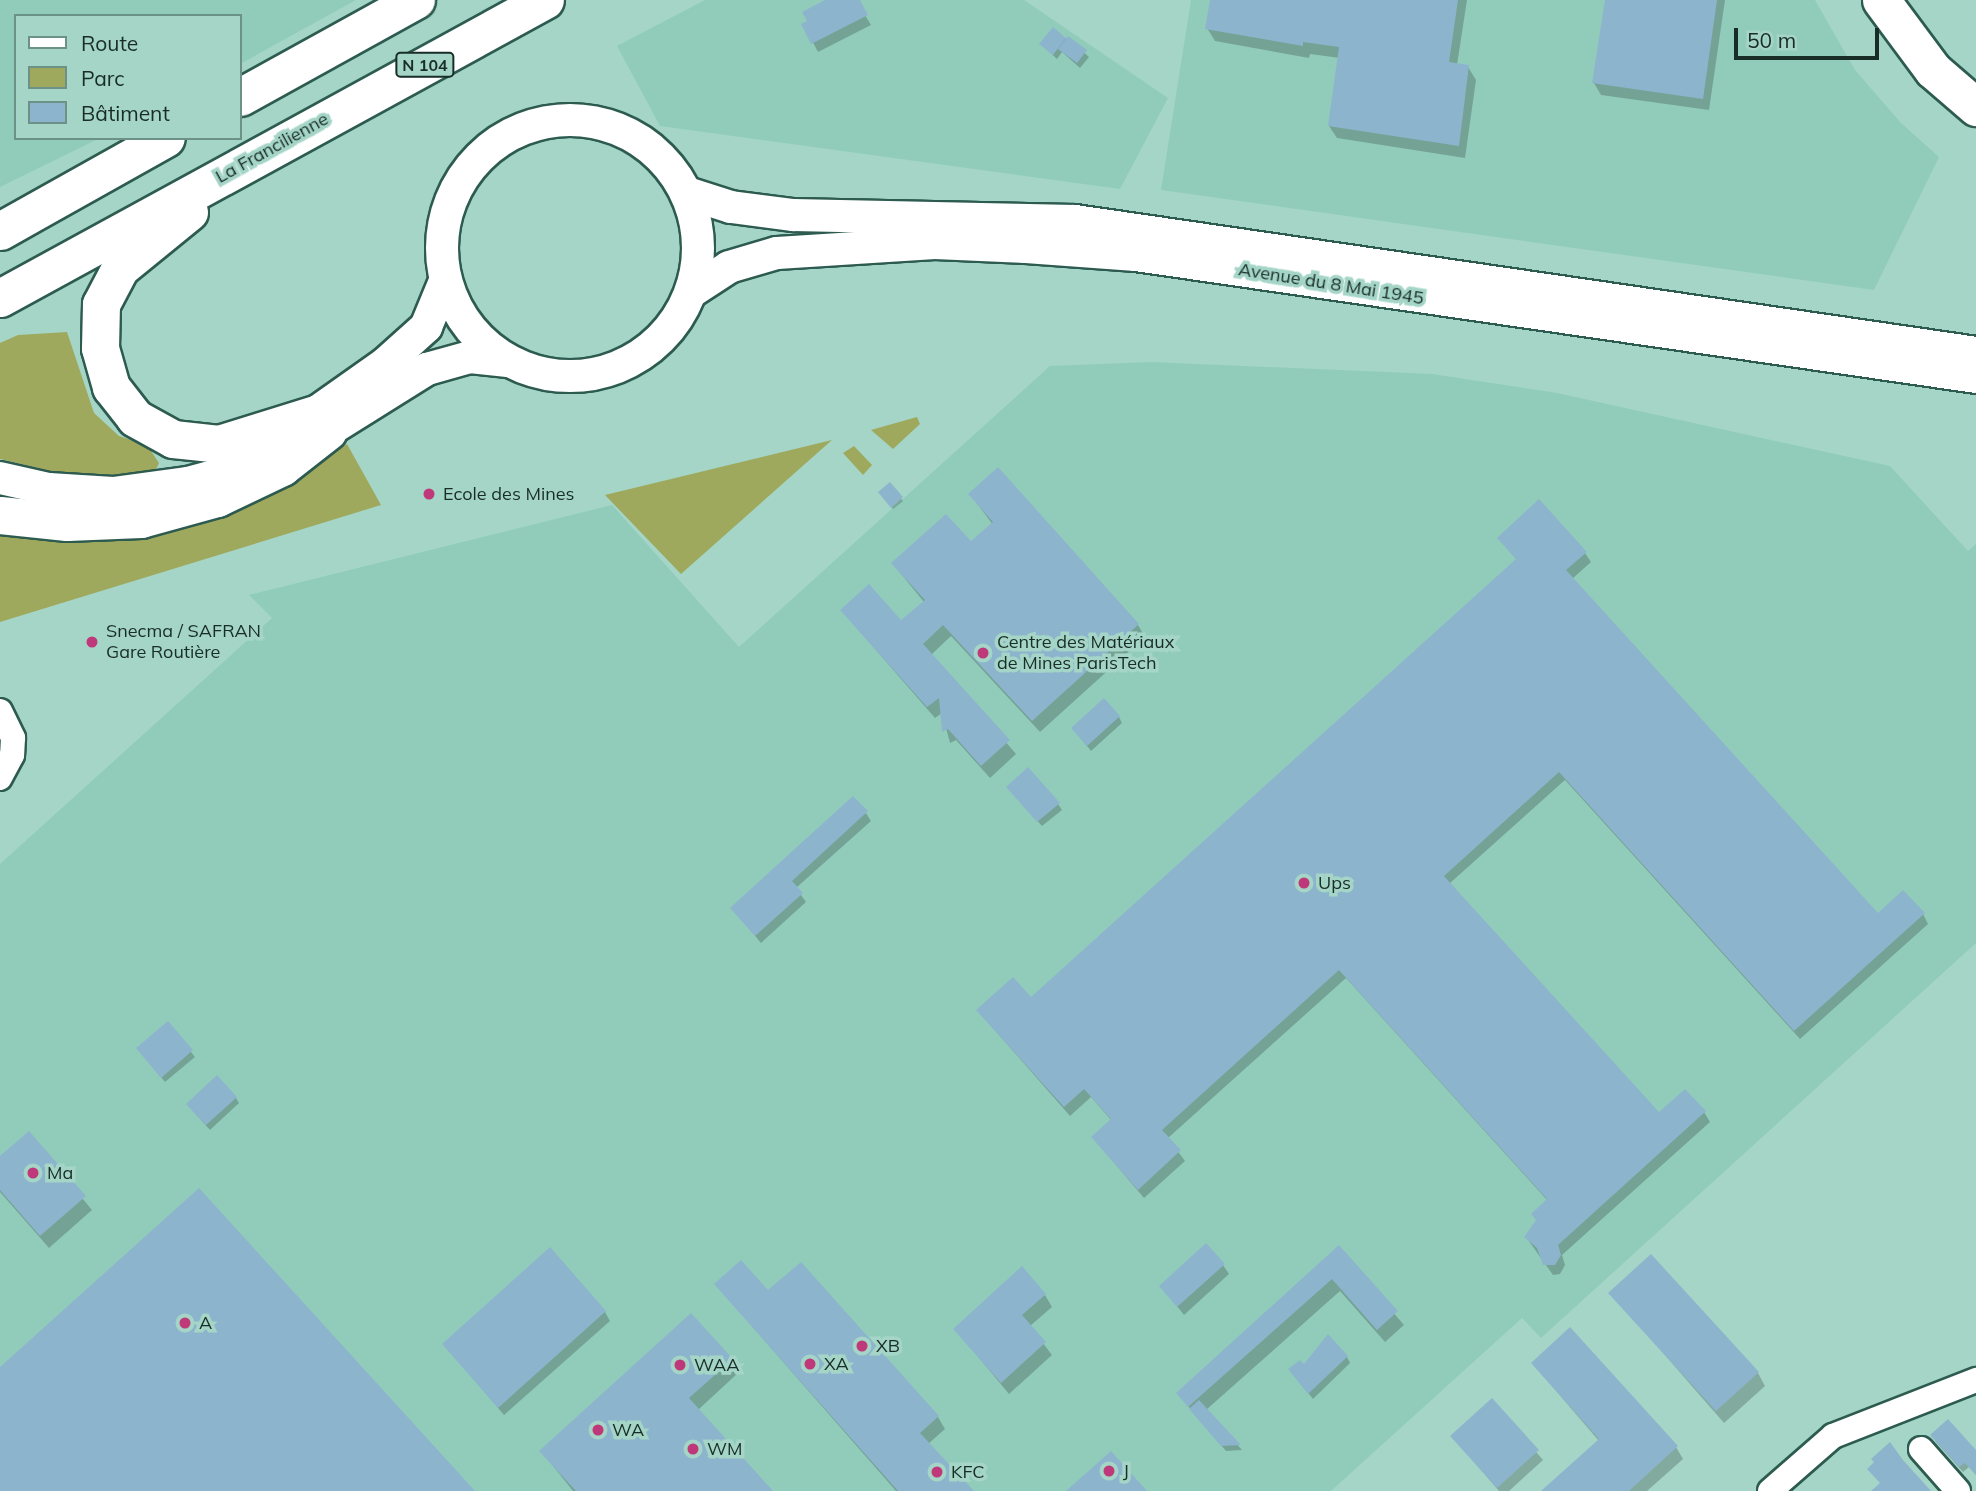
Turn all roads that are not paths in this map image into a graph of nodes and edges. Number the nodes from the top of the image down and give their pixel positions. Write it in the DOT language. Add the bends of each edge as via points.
graph roads {
  1 [pos="416,0"];
  2 [pos="545,0"];
  3 [pos="1881,0"];
  4 [pos="242,96"];
  5 [pos="1976,107"];
  6 [pos="162,140"];
  7 [pos="216,178"];
  8 [pos="687,193"];
  9 [pos="0,231"];
  10 [pos="445,281"];
  11 [pos="691,292"];
  12 [pos="0,298"];
  13 [pos="1976,353"];
  14 [pos="508,361"];
  15 [pos="1976,377"];
  16 [pos="322,422"];
  17 [pos="0,464"];
  18 [pos="0,478"];
  19 [pos="0,515"];
  20 [pos="0,711"];
  21 [pos="0,778"];
  22 [pos="1976,1380"];
  23 [pos="1921,1449"];
  24 [pos="1770,1491"];
  25 [pos="1958,1491"];
  1 -- 4 [label="highway"];
  2 -- 7 [label="highway, La Francilienne / N 104"];
  3 -- 5 [label="highway" via="1933,70"];
  6 -- 9 [label="highway"];
  7 -- 12 [label="highway, La Francilienne / N 104"];
  7 -- 16 [label="highway" via="185,217 120,268 101,304 100,348 111,387 135,418 173,439 219,444"];
  8 -- 10 [label="main road, Avenue du 8 Mai 1945" via="660,156 642,141 611,126 542,122 510,134 481,154 460,181 450,202 441,247"];
  8 -- 11 [label="main road, Avenue du 8 Mai 1945" via="698,237"];
  8 -- 13 [label="main road, Avenue du 8 Mai 1945" via="730,207 793,215 1075,221"];
  10 -- 14 [label="main road, Avenue du 8 Mai 1945" via="473,331"];
  10 -- 16 [label="main road, Avenue du 8 Mai 1945" via="425,327"];
  11 -- 14 [label="main road, Avenue du 8 Mai 1945" via="663,337 634,359 601,373 565,376"];
  11 -- 15 [label="main road, Avenue du 8 Mai 1945" via="729,267 777,253 935,243 1026,247 1136,255"];
  14 -- 16 [label="main road, Avenue du 8 Mai 1945" via="470,357 427,369"];
  16 -- 17 [label="main road, Avenue du 8 Mai 1945" via="174,475 101,480"];
  16 -- 18 [label="main road, Avenue du 8 Mai 1945" via="261,463 188,483 113,493 49,489"];
  16 -- 19 [label="highway" via="282,467 217,498 141,519 67,522"];
  20 -- 21 [label="street" via="13,738 12,755"];
  22 -- 24 [label="street" via="1833,1436"];
  23 -- 25 [label="street"];
}
